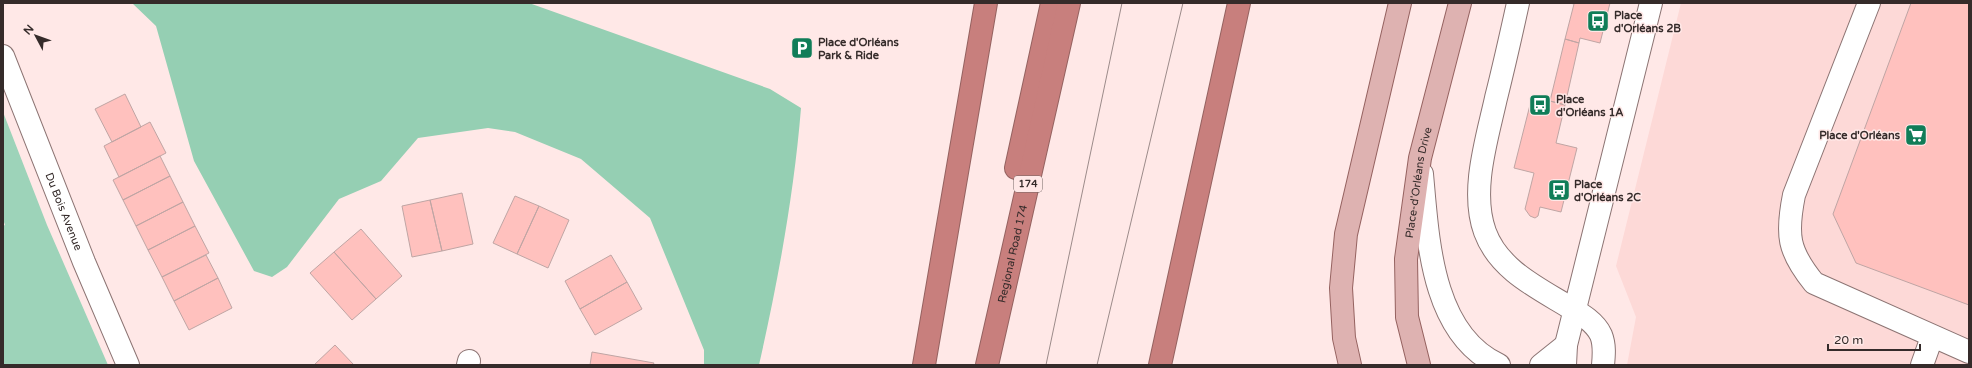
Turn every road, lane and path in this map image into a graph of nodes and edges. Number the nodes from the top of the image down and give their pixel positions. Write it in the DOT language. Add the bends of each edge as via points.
graph roads {
  1 [pos="986,3"];
  2 [pos="1052,3"];
  3 [pos="1068,3"];
  4 [pos="1239,3"];
  5 [pos="1400,3"];
  6 [pos="1460,3"];
  7 [pos="1518,3"];
  8 [pos="1651,3"];
  9 [pos="1870,3"];
  10 [pos="3,56"];
  11 [pos="1420,158"];
  12 [pos="1575,310"];
  13 [pos="1932,337"];
  14 [pos="1969,352"];
  15 [pos="1565,355"];
  16 [pos="128,365"];
  17 [pos="924,365"];
  18 [pos="973,365"];
  19 [pos="987,365"];
  20 [pos="1160,365"];
  21 [pos="1350,365"];
  22 [pos="1419,365"];
  23 [pos="1499,365"];
  24 [pos="1541,365"];
  25 [pos="1603,365"];
  26 [pos="1922,365"];
  27 [pos="1964,365"];
  1 -- 17 [label="highway"];
  2 -- 18 [label="highway"];
  3 -- 19 [label="highway, Regional Road 174 / 174"];
  4 -- 20 [label="highway"];
  5 -- 21 [label="main road" via="1346,234 1341,288 1344,338"];
  6 -- 11 [label="main road, Place-d'Orléans Drive"];
  7 -- 12 [label="street" via="1482,169 1480,214 1485,233 1505,263 1520,277"];
  8 -- 12 [label="street"];
  9 -- 13 [label="street" via="1794,195 1789,219 1791,245 1799,265 1814,283"];
  10 -- 16 [label="street, Du Bois Avenue" via="84,262"];
  11 -- 22 [label="main road, Place-d'Orléans Drive" via="1406,259 1407,318"];
  11 -- 23 [label="street" via="1428,234 1441,294 1457,327 1468,341 1479,354"];
  12 -- 15 [label="street"];
  12 -- 25 [label="street" via="1594,325 1600,334 1604,345"];
  13 -- 14 [label="street"];
  13 -- 26 [label="street"];
  14 -- 27 [label="street"];
  15 -- 24 [label="street"];
}
